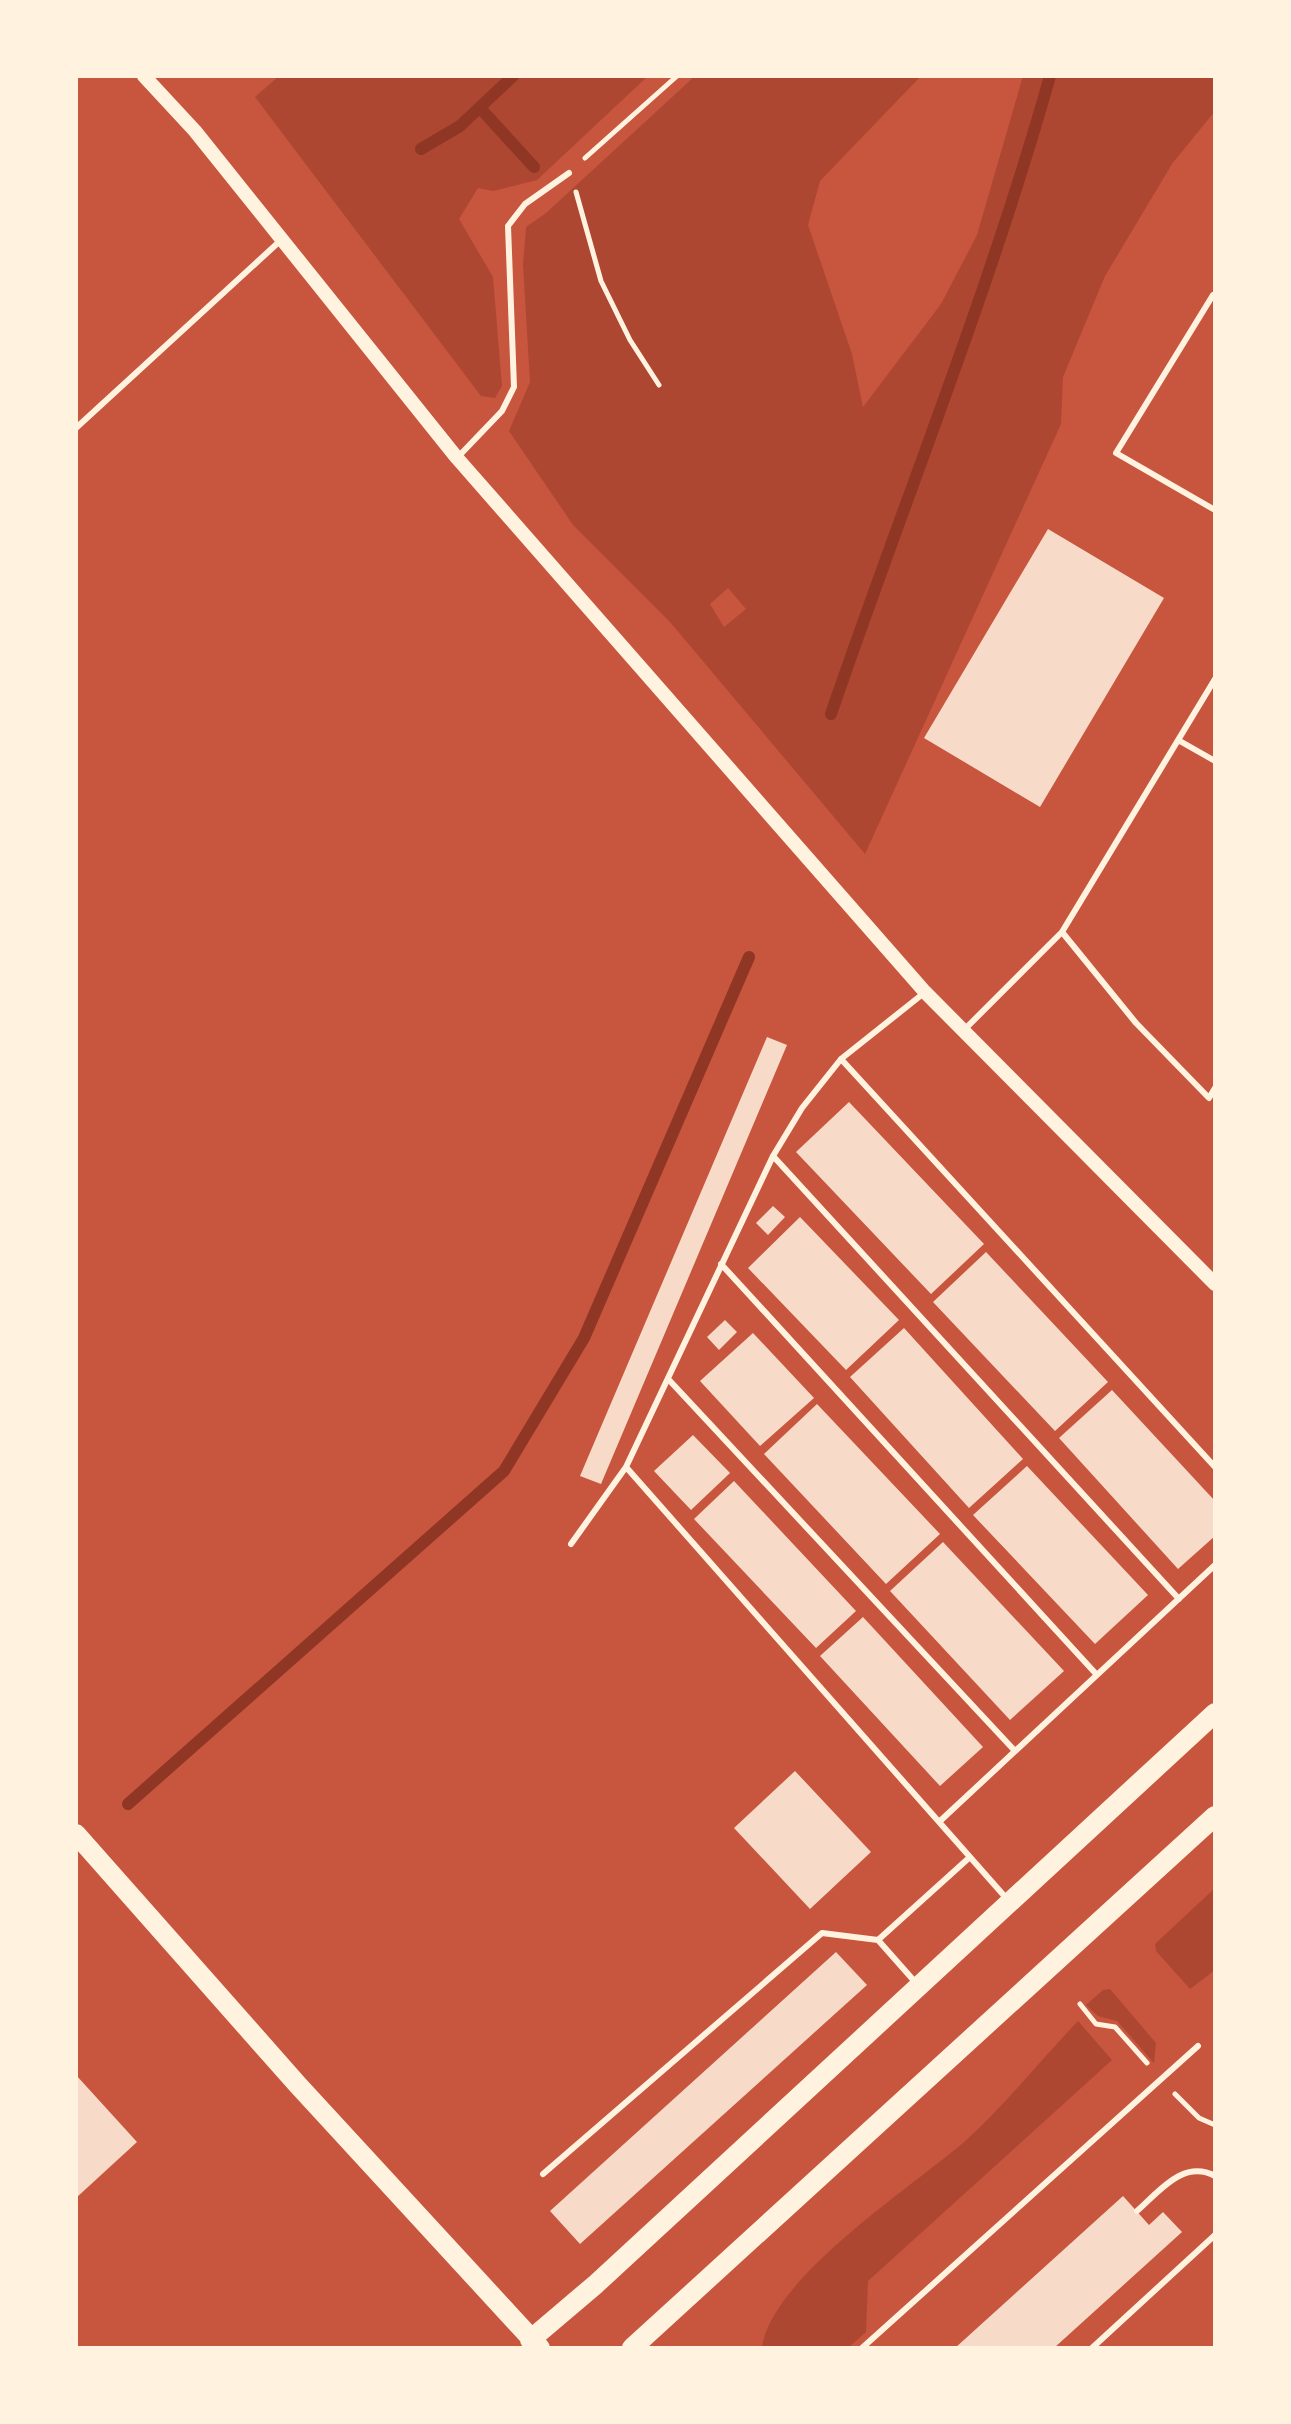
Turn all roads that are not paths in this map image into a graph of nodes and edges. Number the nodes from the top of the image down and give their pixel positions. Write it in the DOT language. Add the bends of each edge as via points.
graph roads {
  1 [pos="144,76"];
  2 [pos="569,173"];
  3 [pos="282,240"];
  4 [pos="1215,298"];
  5 [pos="76,428"];
  6 [pos="457,458"];
  7 [pos="1215,510"];
  8 [pos="1215,679"];
  9 [pos="1178,740"];
  10 [pos="1215,761"];
  11 [pos="1062,932"];
  12 [pos="925,992"];
  13 [pos="961,1032"];
  14 [pos="841,1059"];
  15 [pos="1215,1088"];
  16 [pos="773,1156"];
  17 [pos="721,1264"];
  18 [pos="1215,1284"];
  19 [pos="670,1381"];
  20 [pos="626,1467"];
  21 [pos="1215,1467"];
  22 [pos="571,1544"];
  23 [pos="1215,1565"];
  24 [pos="1179,1599"];
  25 [pos="1097,1675"];
  26 [pos="1215,1713"];
  27 [pos="1015,1751"];
  28 [pos="1215,1816"];
  29 [pos="939,1822"];
  30 [pos="76,1834"];
  31 [pos="970,1857"];
  32 [pos="1010,1902"];
  33 [pos="878,1940"];
  34 [pos="919,1986"];
  35 [pos="1198,2046"];
  36 [pos="543,2174"];
  37 [pos="1215,2176"];
  38 [pos="1137,2211"];
  39 [pos="1215,2235"];
  40 [pos="535,2344"];
  41 [pos="632,2348"];
  42 [pos="862,2348"];
  43 [pos="1092,2348"];
  1 -- 3 [label="street"];
  2 -- 6 [label="lane" via="525,204 508,226 514,387 502,411"];
  3 -- 5 [label="lane"];
  3 -- 6 [label="street"];
  4 -- 7 [label="lane" via="1116,453"];
  6 -- 12 [label="street"];
  8 -- 9 [label="lane"];
  9 -- 10 [label="lane"];
  9 -- 11 [label="lane"];
  11 -- 13 [label="lane"];
  11 -- 15 [label="lane" via="1136,1023 1209,1098"];
  12 -- 13 [label="street"];
  12 -- 14 [label="lane"];
  13 -- 18 [label="street"];
  14 -- 16 [label="lane"];
  14 -- 21 [label="lane"];
  16 -- 17 [label="lane"];
  16 -- 24 [label="lane"];
  17 -- 19 [label="lane"];
  17 -- 25 [label="lane"];
  19 -- 20 [label="lane"];
  19 -- 27 [label="lane"];
  20 -- 22 [label="lane"];
  20 -- 29 [label="lane"];
  23 -- 24 [label="lane"];
  24 -- 25 [label="lane"];
  25 -- 27 [label="lane"];
  26 -- 32 [label="main road"];
  27 -- 29 [label="lane"];
  28 -- 41 [label="main road"];
  29 -- 31 [label="lane"];
  30 -- 40 [label="main road"];
  31 -- 32 [label="lane"];
  31 -- 33 [label="lane"];
  32 -- 34 [label="main road"];
  33 -- 34 [label="lane"];
  33 -- 36 [label="lane" via="822,1933"];
  34 -- 40 [label="main road"];
  35 -- 42 [label="lane"];
  37 -- 38 [label="lane" via="1193,2170 1176,2176"];
  39 -- 43 [label="lane"];
}
